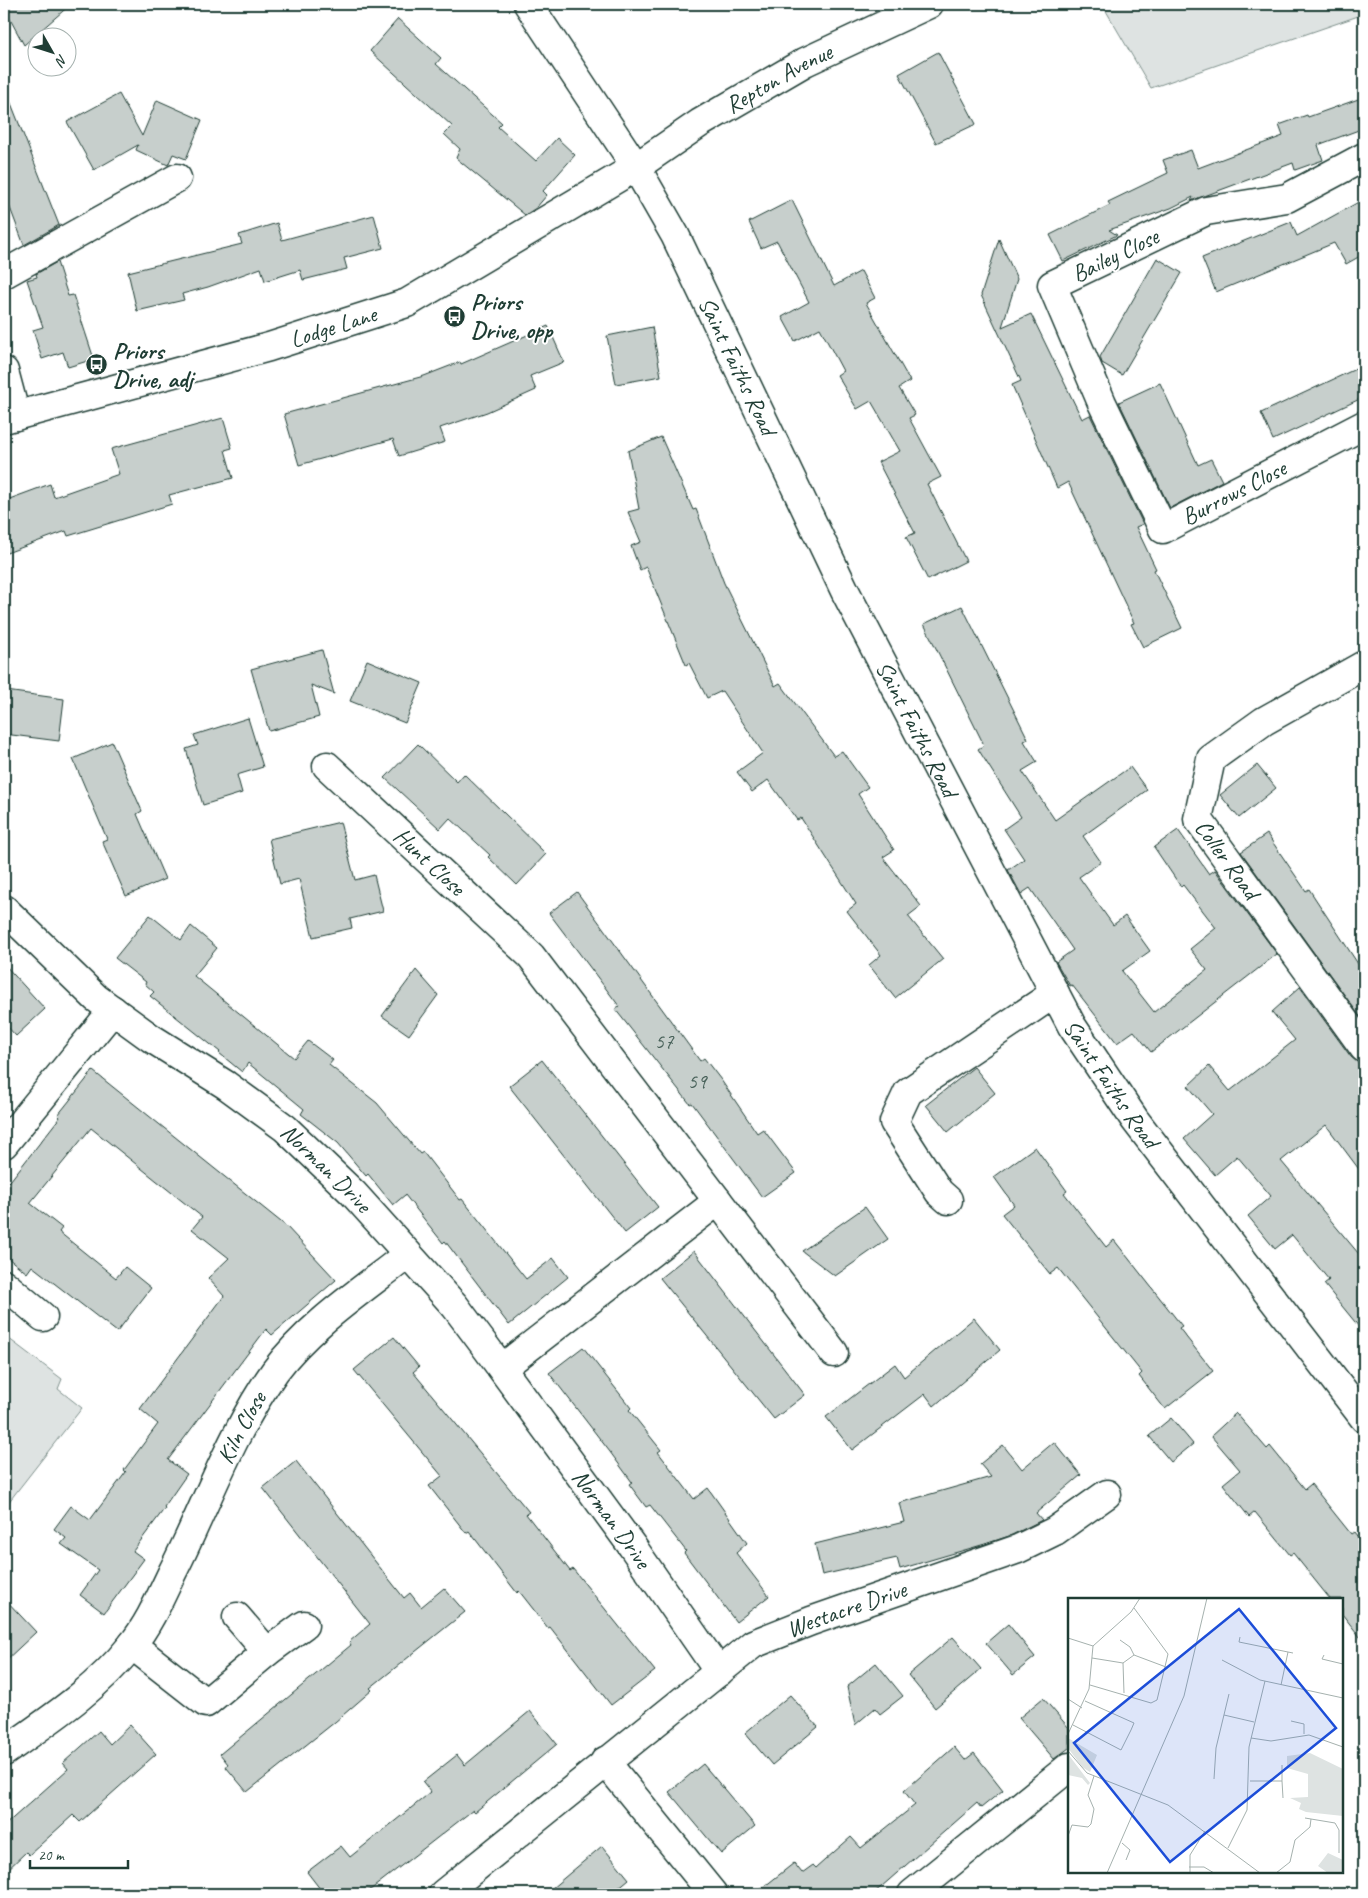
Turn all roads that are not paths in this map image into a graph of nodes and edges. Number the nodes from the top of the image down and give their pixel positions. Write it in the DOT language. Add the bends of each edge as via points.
graph roads {
  1 [pos="528,4"];
  2 [pos="929,4"];
  3 [pos="1364,157"];
  4 [pos="636,167"];
  5 [pos="177,178"];
  6 [pos="4,274"];
  7 [pos="4,371"];
  8 [pos="10,418"];
  9 [pos="1364,425"];
  10 [pos="1133,469"];
  11 [pos="1364,665"];
  12 [pos="327,766"];
  13 [pos="4,909"];
  14 [pos="1055,993"];
  15 [pos="113,1010"];
  16 [pos="1364,1048"];
  17 [pos="4,1144"];
  18 [pos="948,1200"];
  19 [pos="718,1202"];
  20 [pos="408,1254"];
  21 [pos="7,1290"];
  22 [pos="43,1317"];
  23 [pos="834,1353"];
  24 [pos="502,1368"];
  25 [pos="1364,1418"];
  26 [pos="1107,1494"];
  27 [pos="237,1617"];
  28 [pos="304,1625"];
  29 [pos="132,1645"];
  30 [pos="266,1652"];
  31 [pos="719,1672"];
  32 [pos="4,1752"];
  33 [pos="605,1761"];
  34 [pos="1068,1768"];
  35 [pos="443,1894"];
  36 [pos="713,1894"];
  37 [pos="912,1894"];
  1 -- 4 [label="street, Saint Faiths Road"];
  2 -- 4 [label="street, Repton Avenue" via="805,62 700,123"];
  3 -- 10 [label="street, Bailey Close" via="1287,198 1206,211 1052,285"];
  4 -- 8 [label="street, Lodge Lane" via="407,303 269,348"];
  4 -- 14 [label="street, Saint Faiths Road" via="675,235 850,599"];
  5 -- 6 [label="street"];
  7 -- 8 [label="street"];
  9 -- 10 [label="street, Burrows Close" via="1163,529"];
  11 -- 16 [label="street, Coller Road" via="1264,722 1211,759 1198,818"];
  12 -- 19 [label="street, Hunt Close" via="531,956"];
  13 -- 15 [label="street, Norman Drive" via="96,998"];
  14 -- 18 [label="street" via="908,1092 894,1122 938,1192"];
  14 -- 25 [label="street, Saint Faiths Road" via="1072,1026 1135,1120"];
  15 -- 17 [label="street"];
  15 -- 20 [label="street, Norman Drive" via="226,1085 294,1135 348,1187"];
  19 -- 23 [label="street"];
  19 -- 24 [label="street"];
  20 -- 24 [label="street, Norman Drive" via="455,1306"];
  20 -- 29 [label="street, Kiln Close" via="300,1341 275,1372 227,1452 167,1585"];
  21 -- 22 [label="street"];
  24 -- 31 [label="street, Norman Drive"];
  26 -- 31 [label="street, Westacre Drive" via="1055,1531 1018,1549 753,1644"];
  27 -- 30 [label="street"];
  28 -- 30 [label="street"];
  29 -- 30 [label="street" via="206,1702"];
  29 -- 32 [label="street, Kiln Close" via="103,1676"];
  31 -- 33 [label="street, Westacre Drive"];
  33 -- 35 [label="street, Westacre Drive"];
  33 -- 36 [label="street"];
  34 -- 37 [label="street"];
}
